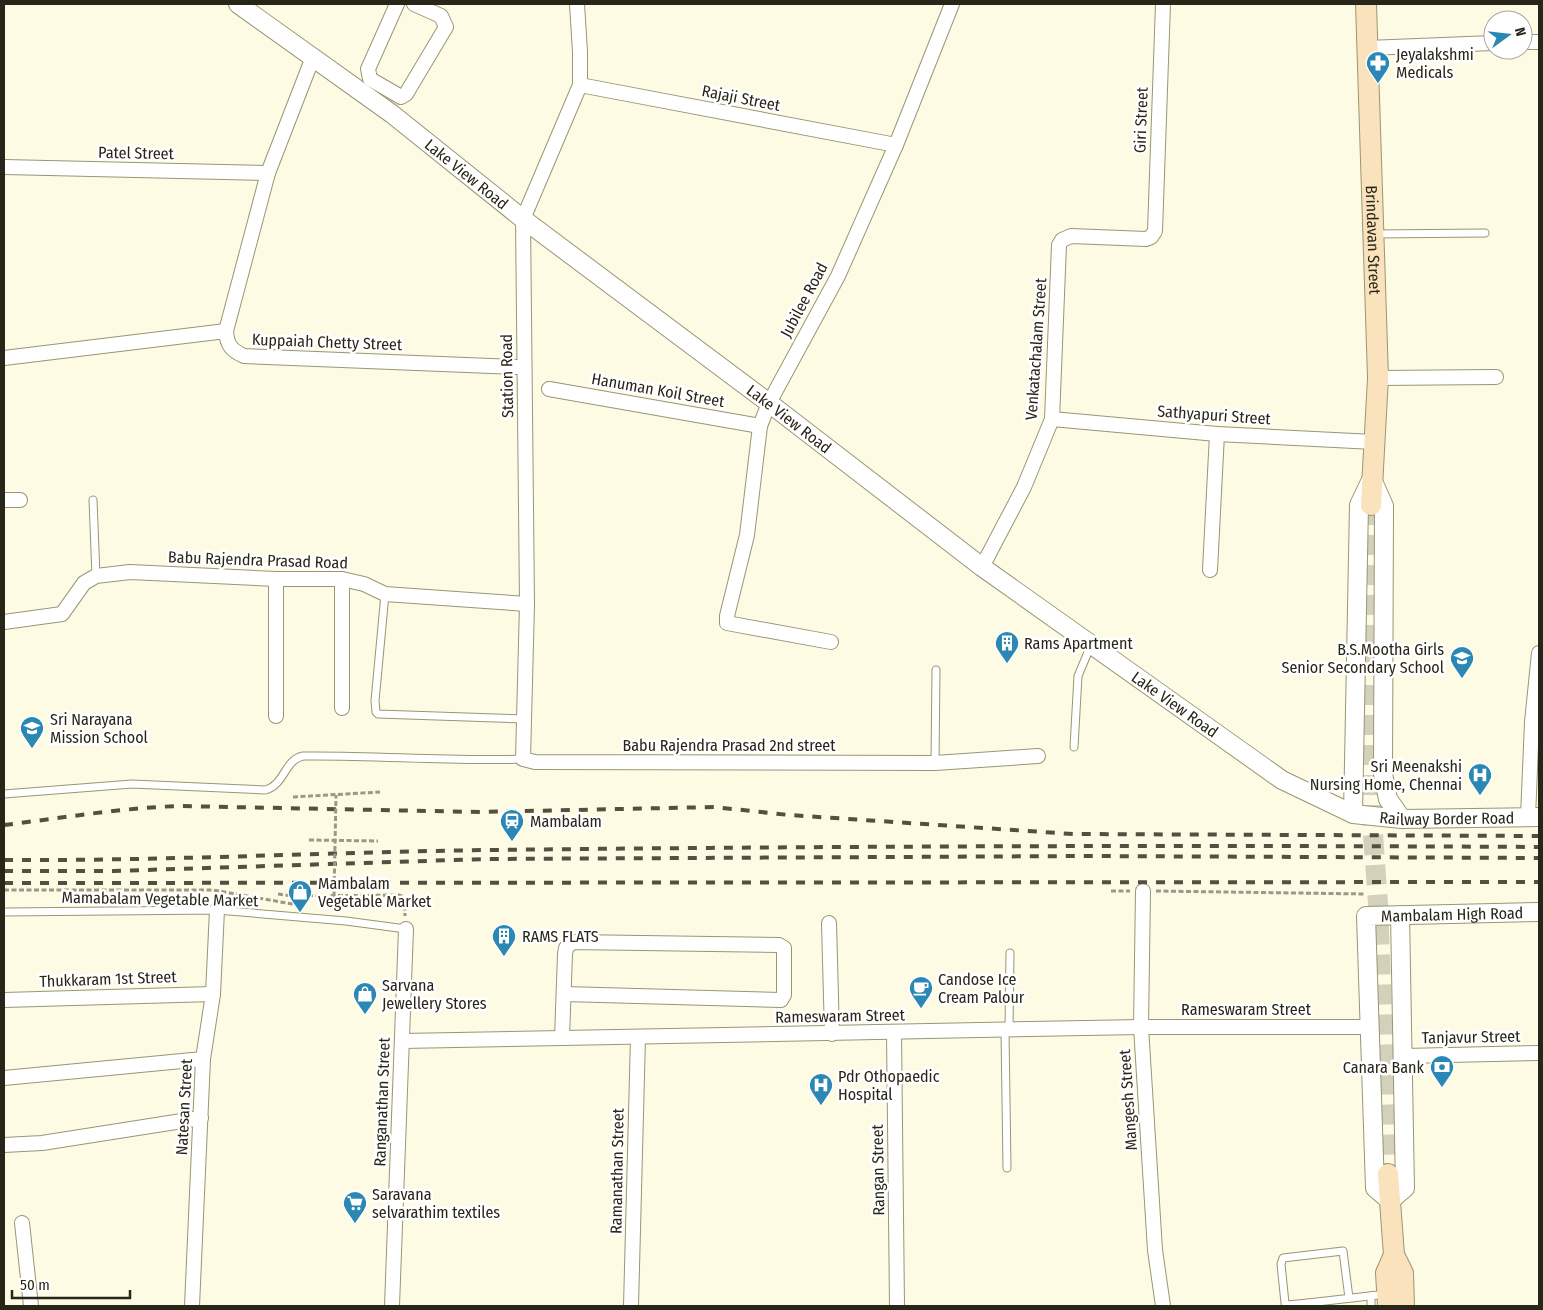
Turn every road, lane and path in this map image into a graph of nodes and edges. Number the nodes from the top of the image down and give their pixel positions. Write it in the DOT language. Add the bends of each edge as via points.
graph roads {
  1 [pos="238,4"];
  2 [pos="397,4"];
  3 [pos="414,4"];
  4 [pos="577,4"];
  5 [pos="952,4"];
  6 [pos="1163,4"];
  7 [pos="1366,4"];
  8 [pos="1483,43"];
  9 [pos="1367,48"];
  10 [pos="313,57"];
  11 [pos="580,85"];
  12 [pos="383,87"];
  13 [pos="401,97"];
  14 [pos="373,102"];
  15 [pos="392,114"];
  16 [pos="896,145"];
  17 [pos="4,167"];
  18 [pos="268,173"];
  19 [pos="523,219"];
  20 [pos="1484,233"];
  21 [pos="1374,234"];
  22 [pos="1151,237"];
  23 [pos="226,331"];
  24 [pos="4,358"];
  25 [pos="517,367"];
  26 [pos="1496,377"];
  27 [pos="1378,378"];
  28 [pos="549,389"];
  29 [pos="769,403"];
  30 [pos="1052,419"];
  31 [pos="760,426"];
  32 [pos="1217,434"];
  33 [pos="1374,442"];
  34 [pos="1372,478"];
  35 [pos="4,500"];
  36 [pos="20,500"];
  37 [pos="93,500"];
  38 [pos="1371,505"];
  39 [pos="982,567"];
  40 [pos="1210,570"];
  41 [pos="96,576"];
  42 [pos="276,578"];
  43 [pos="342,578"];
  44 [pos="386,594"];
  45 [pos="527,604"];
  46 [pos="4,622"];
  47 [pos="831,642"];
  48 [pos="1092,643"];
  49 [pos="1539,653"];
  50 [pos="936,670"];
  51 [pos="342,708"];
  52 [pos="276,716"];
  53 [pos="524,719"];
  54 [pos="1536,722"];
  55 [pos="1074,747"];
  56 [pos="1038,756"];
  57 [pos="523,759"];
  58 [pos="936,763"];
  59 [pos="380,792"];
  60 [pos="4,794"];
  61 [pos="336,794"];
  62 [pos="293,797"];
  63 [pos="1353,814"];
  64 [pos="1534,817"];
  65 [pos="1402,819"];
  66 [pos="309,840"];
  67 [pos="335,840"];
  68 [pos="378,841"];
  69 [pos="335,880"];
  70 [pos="380,880"];
  71 [pos="4,890"];
  72 [pos="1111,891"];
  73 [pos="1143,891"];
  74 [pos="278,894"];
  75 [pos="1366,894"];
  76 [pos="334,896"];
  77 [pos="307,907"];
  78 [pos="217,910"];
  79 [pos="323,911"];
  80 [pos="4,912"];
  81 [pos="1539,912"];
  82 [pos="1400,915"];
  83 [pos="829,923"];
  84 [pos="406,929"];
  85 [pos="1010,952"];
  86 [pos="213,994"];
  87 [pos="564,994"];
  88 [pos="4,1000"];
  89 [pos="1370,1026"];
  90 [pos="1141,1027"];
  91 [pos="1007,1031"];
  92 [pos="894,1033"];
  93 [pos="832,1034"];
  94 [pos="638,1037"];
  95 [pos="562,1038"];
  96 [pos="402,1041"];
  97 [pos="1539,1053"];
  98 [pos="1404,1056"];
  99 [pos="203,1059"];
  100 [pos="4,1078"];
  101 [pos="201,1118"];
  102 [pos="4,1145"];
  103 [pos="1006,1168"];
  104 [pos="1388,1174"];
  105 [pos="1390,1201"];
  106 [pos="22,1223"];
  107 [pos="1394,1255"];
  108 [pos="1349,1298"];
  109 [pos="1382,1299"];
  110 [pos="1307,1305"];
  111 [pos="31,1306"];
  112 [pos="192,1306"];
  113 [pos="392,1306"];
  114 [pos="631,1306"];
  115 [pos="897,1306"];
  116 [pos="1163,1306"];
  117 [pos="1371,1306"];
  118 [pos="1404,1306"];
  1 -- 10 [label="street, Lake View Road"];
  2 -- 12 [label="street" via="368,69 370,79"];
  3 -- 13 [label="street" via="441,16 446,27 406,94"];
  4 -- 11 [label="street, Station Road"];
  5 -- 16 [label="street, Jubilee Road"];
  6 -- 22 [label="street, Giri Street" via="1154,231"];
  7 -- 9 [label="main road, Brindavan Street"];
  8 -- 9 [label="street"];
  9 -- 21 [label="main road, Brindavan Street"];
  10 -- 14 [label="street, Lake View Road"];
  10 -- 18 [label="street"];
  11 -- 16 [label="street, Rajaji Street"];
  11 -- 19 [label="street, Station Road"];
  12 -- 13 [label="street"];
  12 -- 14 [label="street"];
  13 -- 15 [label="street"];
  14 -- 15 [label="street, Lake View Road"];
  15 -- 19 [label="street, Lake View Road"];
  16 -- 29 [label="street, Jubilee Road" via="838,276"];
  17 -- 18 [label="street, Patel Street"];
  18 -- 23 [label="street"];
  19 -- 29 [label="street, Lake View Road"];
  19 -- 45 [label="street, Station Road"];
  20 -- 21 [label="lane"];
  21 -- 27 [label="main road, Brindavan Street"];
  22 -- 30 [label="street, Venkatachalam Street" via="1071,236 1059,245"];
  23 -- 24 [label="street"];
  23 -- 25 [label="street, Kuppaiah Chetty Street" via="232,351 244,356"];
  26 -- 27 [label="street"];
  27 -- 33 [label="main road, Brindavan Street"];
  28 -- 31 [label="street, Hanuman Koil Street"];
  29 -- 31 [label="street, Jubilee Road"];
  29 -- 39 [label="street, Lake View Road"];
  30 -- 32 [label="street, Sathyapuri Street"];
  30 -- 39 [label="street, Venkatachalam Street" via="1024,487"];
  31 -- 47 [label="street, Jubilee Road" via="747,535 727,623"];
  32 -- 33 [label="street, Sathyapuri Street"];
  32 -- 40 [label="street"];
  33 -- 34 [label="main road, Brindavan Street"];
  34 -- 38 [label="main road, Brindavan Street"];
  34 -- 63 [label="street" via="1359,505"];
  34 -- 65 [label="street" via="1384,506 1383,774 1388,799"];
  35 -- 36 [label="street"];
  37 -- 41 [label="lane"];
  39 -- 48 [label="street, Lake View Road"];
  41 -- 42 [label="street, Babu Rajendra Prasad Road" via="130,572"];
  41 -- 46 [label="street" via="84,583 62,614"];
  42 -- 43 [label="street, Babu Rajendra Prasad Road"];
  42 -- 52 [label="street"];
  43 -- 44 [label="street, Babu Rajendra Prasad Road"];
  43 -- 51 [label="street"];
  44 -- 45 [label="street, Babu Rajendra Prasad Road"];
  44 -- 53 [label="lane" via="375,701 378,714"];
  45 -- 53 [label="street, Station Road"];
  48 -- 55 [label="lane" via="1078,676"];
  48 -- 63 [label="street, Lake View Road" via="1282,780"];
  49 -- 54 [label="street"];
  50 -- 58 [label="lane"];
  53 -- 57 [label="street, Station Road"];
  54 -- 64 [label="street"];
  56 -- 58 [label="street, Babu Rajendra Prasad 2nd street"];
  57 -- 58 [label="street, Babu Rajendra Prasad 2nd street" via="544,762"];
  57 -- 60 [label="lane" via="304,756 290,762 278,784 265,790 132,784"];
  59 -- 61 [label="path"];
  61 -- 62 [label="path"];
  61 -- 67 [label="path, bridge"];
  63 -- 65 [label="street, Railway Border Road"];
  64 -- 65 [label="street, Railway Border Road"];
  66 -- 67 [label="path"];
  67 -- 68 [label="path"];
  67 -- 69 [label="path, bridge"];
  69 -- 70 [label="path"];
  69 -- 76 [label="path, bridge"];
  71 -- 77 [label="path" via="213,890"];
  72 -- 73 [label="path"];
  73 -- 75 [label="path"];
  73 -- 90 [label="street, Mangesh Street"];
  74 -- 76 [label="path"];
  76 -- 79 [label="path" via="328,910"];
  76 -- 84 [label="path" via="402,896"];
  78 -- 80 [label="lane, Mamabalam Vegetable Market"];
  78 -- 84 [label="lane, Mamabalam Vegetable Market"];
  78 -- 86 [label="street, Natesan Street"];
  81 -- 82 [label="street, Mambalam High Road"];
  82 -- 89 [label="street, Mambalam High Road" via="1366,916"];
  82 -- 98 [label="street"];
  83 -- 93 [label="street"];
  84 -- 96 [label="street, Ranganathan Street"];
  85 -- 91 [label="lane"];
  86 -- 88 [label="street, Thukkaram 1st Street"];
  86 -- 99 [label="street, Natesan Street"];
  87 -- 87 [label="street" via="566,948 572,942 779,945 784,948 784,995 781,1000"];
  87 -- 95 [label="street"];
  89 -- 90 [label="street, Rameswaram Street"];
  89 -- 105 [label="street" via="1375,1188"];
  90 -- 91 [label="street, Rameswaram Street"];
  90 -- 116 [label="street, Mangesh Street" via="1156,1250"];
  91 -- 92 [label="street, Rameswaram Street"];
  91 -- 103 [label="lane"];
  92 -- 93 [label="street, Rameswaram Street"];
  92 -- 115 [label="street, Rangan Street"];
  93 -- 94 [label="street, Rameswaram Street"];
  94 -- 95 [label="street, Rameswaram Street"];
  94 -- 114 [label="street, Ramanathan Street"];
  95 -- 96 [label="street, Rameswaram Street"];
  96 -- 113 [label="street, Ranganathan Street"];
  97 -- 98 [label="street, Tanjavur Street"];
  98 -- 105 [label="street" via="1405,1188"];
  99 -- 100 [label="street"];
  99 -- 101 [label="street, Natesan Street"];
  101 -- 102 [label="street" via="42,1143"];
  101 -- 112 [label="street, Natesan Street"];
  104 -- 105 [label="main road"];
  105 -- 107 [label="main road"];
  106 -- 111 [label="street"];
  107 -- 109 [label="main road" via="1386,1273"];
  107 -- 118 [label="main road" via="1403,1273"];
  108 -- 109 [label="lane"];
  108 -- 110 [label="lane"];
  108 -- 110 [label="lane" via="1343,1252 1283,1258 1285,1303"];
  109 -- 117 [label="lane"];
}
